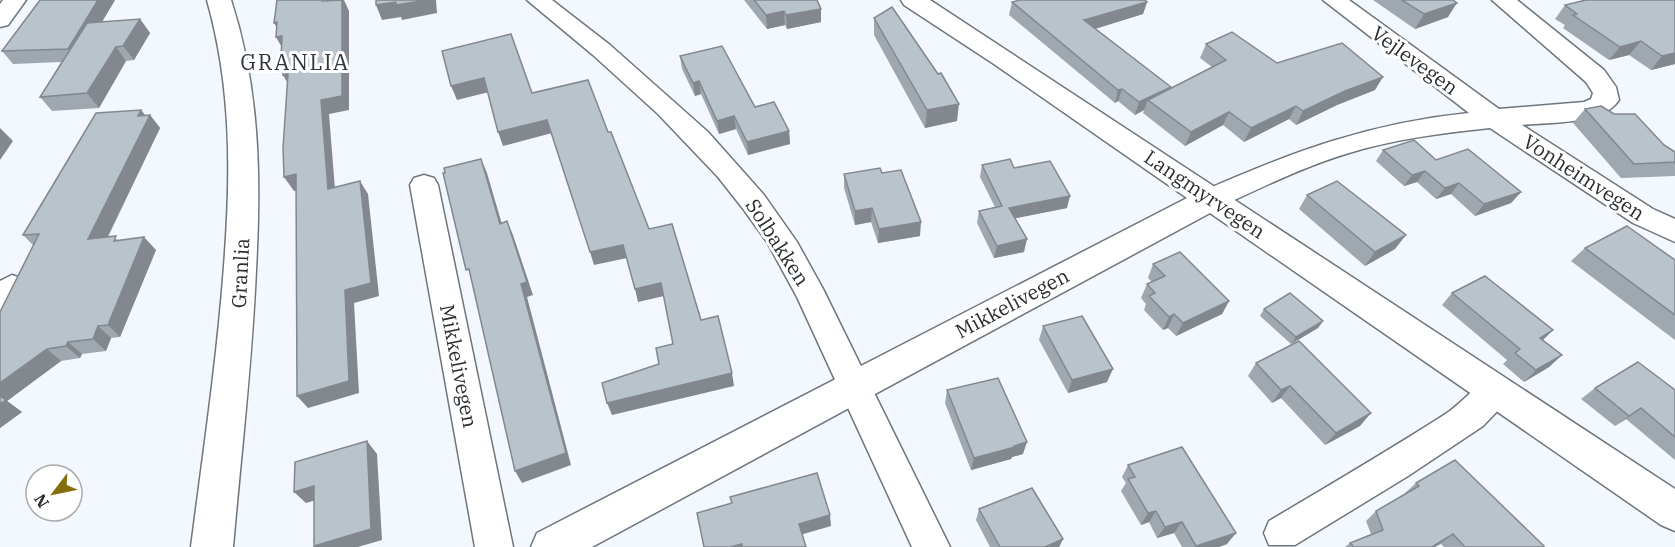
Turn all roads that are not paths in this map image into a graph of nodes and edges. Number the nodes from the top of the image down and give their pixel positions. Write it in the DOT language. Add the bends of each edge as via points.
graph roads {
  1 [pos="15,0"];
  2 [pos="219,0"];
  3 [pos="538,0"];
  4 [pos="913,0"];
  5 [pos="1334,0"];
  6 [pos="1503,0"];
  7 [pos="0,20"];
  8 [pos="1495,119"];
  9 [pos="424,185"];
  10 [pos="1211,199"];
  11 [pos="1675,231"];
  12 [pos="855,386"];
  13 [pos="1495,391"];
  14 [pos="1675,512"];
  15 [pos="1282,533"];
  16 [pos="212,547"];
  17 [pos="494,547"];
  18 [pos="552,547"];
  19 [pos="931,547"];
  1 -- 7 [label="street"];
  2 -- 16 [label="street, Granlia" via="243,110 244,172 238,319"];
  3 -- 12 [label="street, Solbakken" via="644,88 752,199 806,285"];
  4 -- 10 [label="street, Langmyrvegen"];
  5 -- 8 [label="street, Vejlevegen"];
  6 -- 8 [label="street, Mikkelivegen" via="1595,76 1606,100 1588,110"];
  8 -- 10 [label="street, Mikkelivegen" via="1383,136 1339,147"];
  8 -- 11 [label="street, Vonheimvegen" via="1643,216"];
  9 -- 17 [label="street, Mikkelivegen"];
  10 -- 12 [label="street, Mikkelivegen"];
  10 -- 13 [label="street, Langmyrvegen"];
  12 -- 18 [label="street, Mikkelivegen"];
  12 -- 19 [label="street, Solbakken"];
  13 -- 14 [label="street, Langmyrvegen"];
  13 -- 15 [label="street" via="1471,416"];
}
